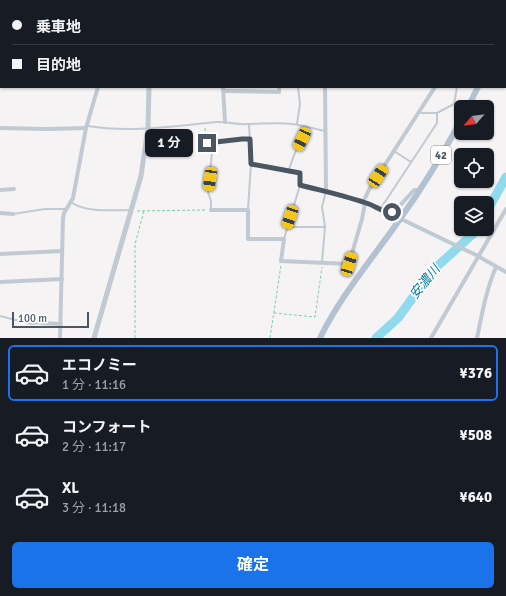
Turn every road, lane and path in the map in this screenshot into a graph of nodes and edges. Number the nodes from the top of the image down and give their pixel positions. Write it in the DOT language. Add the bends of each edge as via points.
graph roads {
  1 [pos="98,88"];
  2 [pos="149,88"];
  3 [pos="279,88"];
  4 [pos="298,88"];
  5 [pos="325,88"];
  6 [pos="434,88"];
  7 [pos="457,88"];
  8 [pos="478,88"];
  9 [pos="224,89"];
  10 [pos="472,100"];
  11 [pos="419,112"];
  12 [pos="437,113"];
  13 [pos="225,122"];
  14 [pos="204,124"];
  15 [pos="249,124"];
  16 [pos="297,124"];
  17 [pos="304,126"];
  18 [pos="86,127"];
  19 [pos="0,128"];
  20 [pos="148,128"];
  21 [pos="325,131"];
  22 [pos="454,132"];
  23 [pos="250,139"];
  24 [pos="213,142"];
  25 [pos="207,143"];
  26 [pos="394,151"];
  27 [pos="411,162"];
  28 [pos="251,164"];
  29 [pos="289,171"];
  30 [pos="300,185"];
  31 [pos="14,189"];
  32 [pos="0,190"];
  33 [pos="421,190"];
  34 [pos="326,191"];
  35 [pos="72,202"];
  36 [pos="364,203"];
  37 [pos="381,209"];
  38 [pos="506,209"];
  39 [pos="66,210"];
  40 [pos="132,210"];
  41 [pos="211,210"];
  42 [pos="248,210"];
  43 [pos="144,211"];
  44 [pos="0,213"];
  45 [pos="13,214"];
  46 [pos="403,219"];
  47 [pos="287,227"];
  48 [pos="325,227"];
  49 [pos="284,239"];
  50 [pos="62,251"];
  51 [pos="0,254"];
  52 [pos="478,256"];
  53 [pos="281,260"];
  54 [pos="322,262"];
  55 [pos="496,267"];
  56 [pos="506,272"];
  57 [pos="62,279"];
  58 [pos="0,282"];
  59 [pos="274,313"];
  60 [pos="0,316"];
  61 [pos="41,323"];
  62 [pos="61,324"];
  63 [pos="60,338"];
  64 [pos="94,338"];
  65 [pos="135,338"];
  66 [pos="270,338"];
  67 [pos="320,338"];
  68 [pos="431,338"];
  69 [pos="477,338"];
  1 -- 18 [label="street"];
  2 -- 20 [label="street"];
  3 -- 9 [label="street" via="279,92"];
  4 -- 16 [label="lane" via="300,104"];
  5 -- 21 [label="street"];
  6 -- 11 [label="street"];
  7 -- 12 [label="lane" via="454,104"];
  8 -- 10 [label="main road"];
  9 -- 13 [label="street"];
  11 -- 12 [label="lane"];
  11 -- 26 [label="street"];
  12 -- 27 [label="lane" via="436,123"];
  13 -- 14 [label="lane"];
  13 -- 15 [label="lane"];
  14 -- 20 [label="lane"];
  14 -- 25 [label="path"];
  15 -- 16 [label="lane"];
  15 -- 23 [label="lane"];
  16 -- 17 [label="lane"];
  17 -- 21 [label="lane"];
  17 -- 29 [label="lane" via="302,139"];
  18 -- 19 [label="street"];
  18 -- 20 [label="lane"];
  18 -- 35 [label="street"];
  20 -- 40 [label="street" via="141,176"];
  21 -- 34 [label="street"];
  22 -- 33 [label="main road, 42"];
  23 -- 24 [label="lane"];
  23 -- 28 [label="lane"];
  24 -- 25 [label="lane"];
  24 -- 41 [label="lane" via="208,192"];
  26 -- 27 [label="lane"];
  26 -- 36 [label="street" via="370,188"];
  27 -- 37 [label="lane"];
  28 -- 29 [label="lane"];
  28 -- 42 [label="lane"];
  29 -- 30 [label="lane" via="300,173"];
  30 -- 34 [label="street"];
  30 -- 47 [label="lane"];
  31 -- 32 [label="street"];
  33 -- 37 [label="street" via="414,190 392,212"];
  33 -- 46 [label="main road, 42"];
  34 -- 36 [label="street"];
  34 -- 48 [label="lane" via="322,207"];
  35 -- 39 [label="street"];
  35 -- 40 [label="lane" via="86,209"];
  36 -- 37 [label="street"];
  36 -- 54 [label="street" via="349,264"];
  38 -- 52 [label="street"];
  39 -- 45 [label="lane" via="45,209"];
  39 -- 50 [label="street" via="63,218"];
  40 -- 43 [label="path"];
  40 -- 64 [label="street"];
  41 -- 42 [label="street"];
  41 -- 43 [label="path"];
  42 -- 49 [label="street" via="248,238"];
  43 -- 65 [label="path" via="135,244"];
  44 -- 45 [label="street"];
  46 -- 52 [label="street"];
  46 -- 67 [label="main road, 42" via="343,299"];
  47 -- 48 [label="lane"];
  47 -- 49 [label="lane"];
  48 -- 54 [label="lane"];
  49 -- 53 [label="street"];
  50 -- 51 [label="street"];
  50 -- 57 [label="street"];
  52 -- 55 [label="street"];
  52 -- 68 [label="street"];
  53 -- 54 [label="street"];
  53 -- 59 [label="path"];
  54 -- 59 [label="path" via="315,317"];
  55 -- 56 [label="street"];
  55 -- 69 [label="street" via="486,293"];
  57 -- 58 [label="street"];
  57 -- 62 [label="street"];
  59 -- 66 [label="path"];
  60 -- 61 [label="lane" via="31,324"];
  61 -- 62 [label="street"];
  62 -- 63 [label="street"];
}
